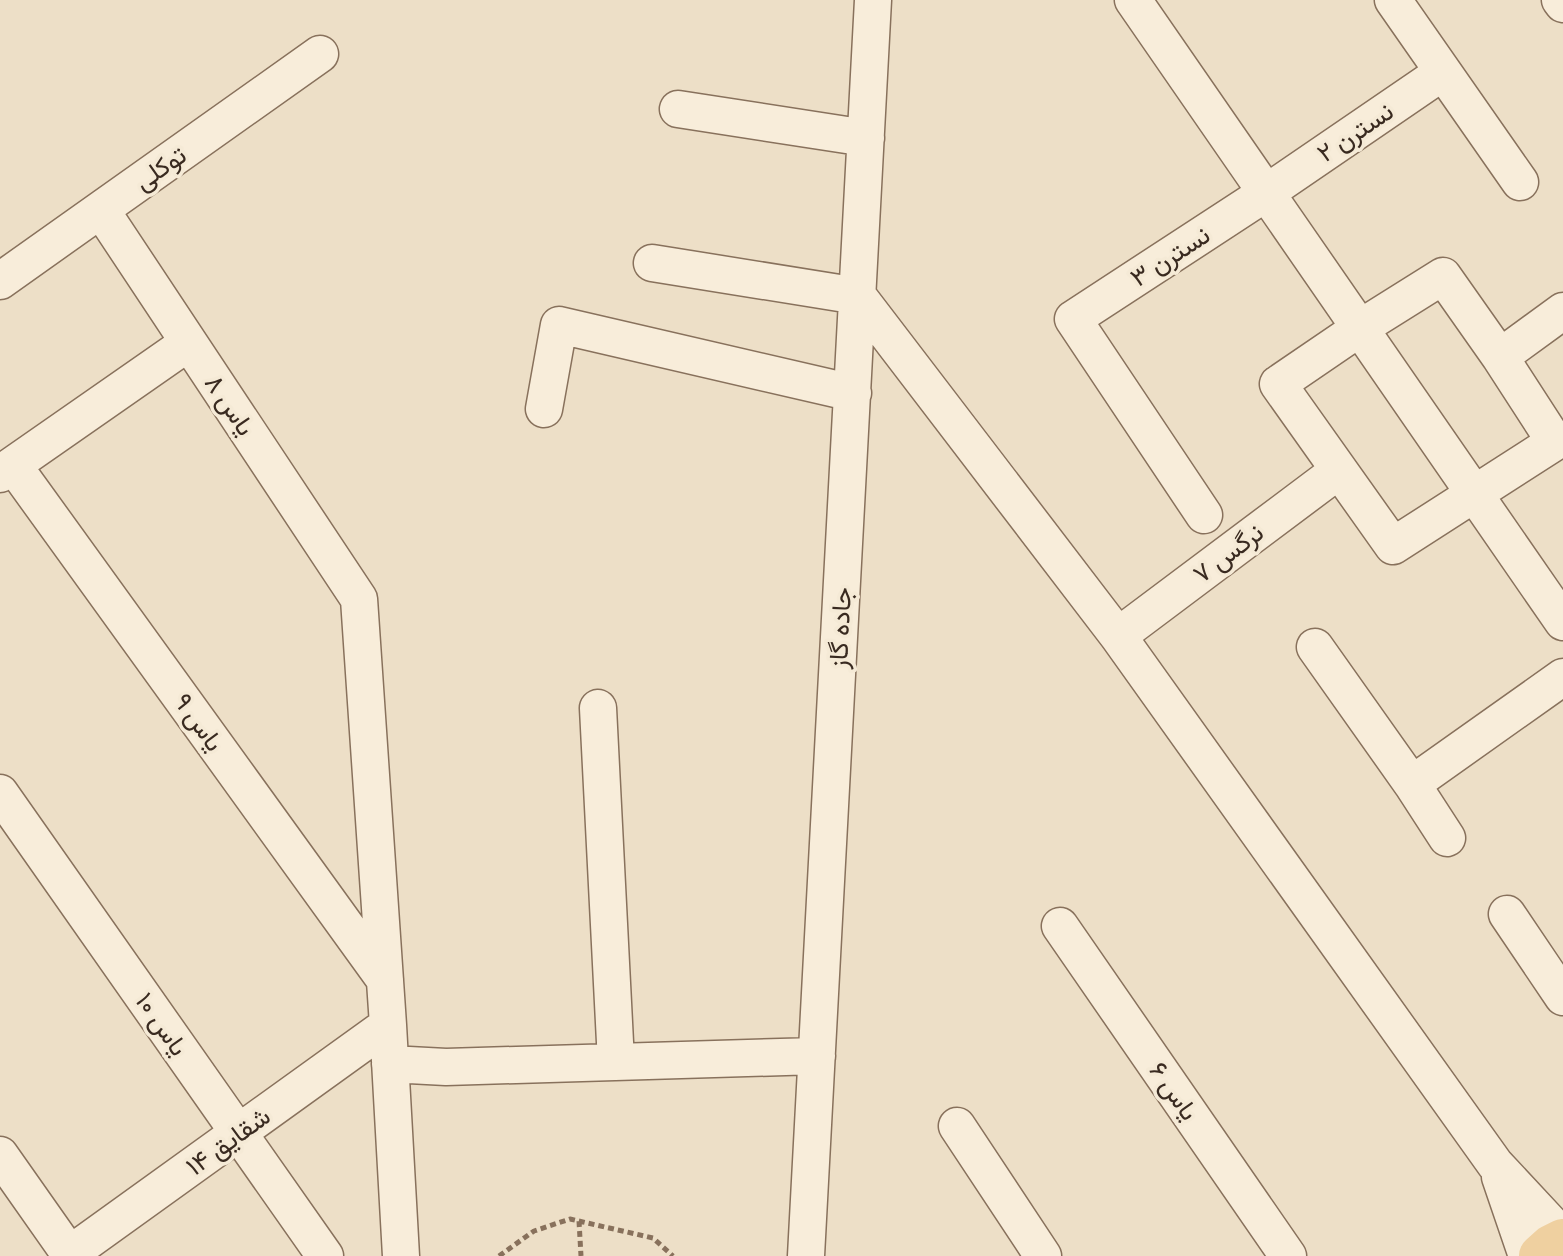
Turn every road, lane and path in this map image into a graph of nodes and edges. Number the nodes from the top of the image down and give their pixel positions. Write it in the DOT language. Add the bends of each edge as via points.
graph roads {
  1 [pos="873,0"];
  2 [pos="1133,0"];
  3 [pos="1393,0"];
  4 [pos="320,54"];
  5 [pos="1443,72"];
  6 [pos="678,109"];
  7 [pos="866,138"];
  8 [pos="1520,182"];
  9 [pos="1266,193"];
  10 [pos="101,210"];
  11 [pos="652,263"];
  12 [pos="0,281"];
  13 [pos="858,296"];
  14 [pos="1563,311"];
  15 [pos="1360,328"];
  16 [pos="188,343"];
  17 [pos="1500,357"];
  18 [pos="853,393"];
  19 [pos="544,409"];
  20 [pos="6,470"];
  21 [pos="1338,471"];
  22 [pos="1474,493"];
  23 [pos="1204,515"];
  24 [pos="1563,622"];
  25 [pos="1118,636"];
  26 [pos="1315,647"];
  27 [pos="1563,677"];
  28 [pos="598,708"];
  29 [pos="1412,784"];
  30 [pos="0,793"];
  31 [pos="1447,838"];
  32 [pos="1507,914"];
  33 [pos="1060,926"];
  34 [pos="385,980"];
  35 [pos="1562,994"];
  36 [pos="388,1025"];
  37 [pos="817,1056"];
  38 [pos="616,1062"];
  39 [pos="390,1064"];
  40 [pos="957,1126"];
  41 [pos="238,1133"];
  42 [pos="0,1155"];
  43 [pos="1495,1164"];
  44 [pos="579,1221"];
  45 [pos="1563,1239"];
  46 [pos="69,1255"];
  47 [pos="325,1256"];
  48 [pos="401,1256"];
  49 [pos="499,1256"];
  50 [pos="581,1256"];
  51 [pos="673,1256"];
  52 [pos="806,1256"];
  53 [pos="1043,1256"];
  54 [pos="1288,1256"];
  55 [pos="1527,1256"];
  56 [pos="1541,1256"];
  1 -- 7 [label="street, جاده گاز"];
  2 -- 9 [label="street"];
  3 -- 5 [label="street"];
  4 -- 10 [label="street, توکلی"];
  5 -- 8 [label="street"];
  5 -- 9 [label="street, نسترن ۲"];
  6 -- 7 [label="street"];
  7 -- 13 [label="street, جاده گاز"];
  9 -- 15 [label="street"];
  9 -- 23 [label="street, نسترن ۳" via="1073,319"];
  10 -- 12 [label="street, توکلی"];
  10 -- 16 [label="street, یاس ۸"];
  11 -- 13 [label="street"];
  13 -- 18 [label="street, جاده گاز"];
  13 -- 25 [label="street"];
  14 -- 17 [label="street"];
  15 -- 17 [label="street" via="1443,276"];
  15 -- 21 [label="street" via="1278,384"];
  15 -- 22 [label="street"];
  16 -- 20 [label="street"];
  16 -- 34 [label="street, یاس ۸" via="359,599"];
  17 -- 22 [label="street" via="1555,442"];
  18 -- 19 [label="street" via="559,325"];
  18 -- 37 [label="street, جاده گاز"];
  20 -- 34 [label="street, یاس ۹"];
  21 -- 22 [label="street" via="1393,546"];
  21 -- 25 [label="street, نرگس ۷"];
  22 -- 24 [label="street"];
  25 -- 43 [label="street"];
  26 -- 29 [label="street"];
  27 -- 29 [label="street"];
  28 -- 38 [label="street"];
  29 -- 31 [label="street"];
  30 -- 41 [label="street, یاس ۱۰"];
  32 -- 35 [label="street"];
  33 -- 54 [label="street, یاس ۶"];
  34 -- 36 [label="street"];
  36 -- 39 [label="street"];
  36 -- 41 [label="street, شقایق ۱۴"];
  37 -- 38 [label="street"];
  37 -- 52 [label="street, جاده گاز"];
  38 -- 39 [label="street"];
  39 -- 48 [label="street"];
  40 -- 53 [label="street"];
  41 -- 46 [label="street, شقایق ۱۴"];
  41 -- 47 [label="street, یاس ۱۰"];
  42 -- 46 [label="street"];
  43 -- 45 [label="street"];
  43 -- 55 [label="street"];
  44 -- 49 [label="path" via="534,1231"];
  44 -- 50 [label="path"];
  44 -- 51 [label="path" via="653,1238"];
  45 -- 56 [label="main road"];
}
